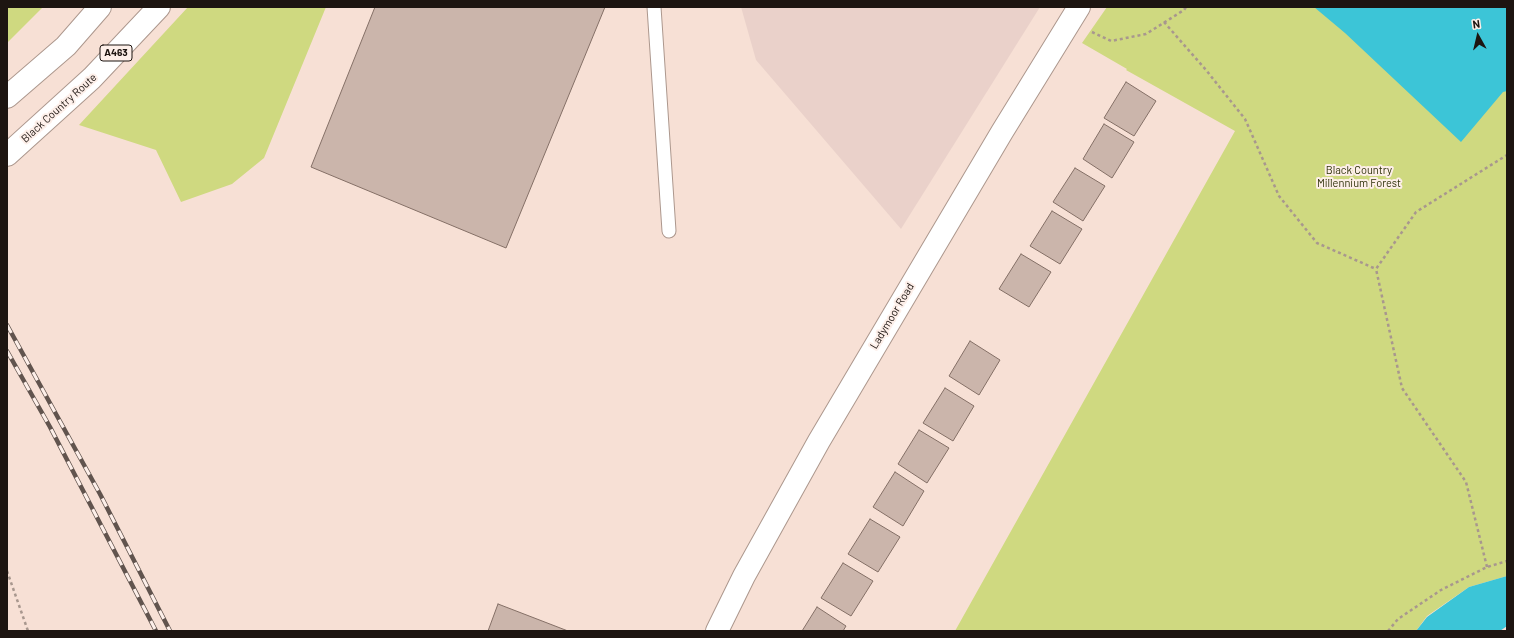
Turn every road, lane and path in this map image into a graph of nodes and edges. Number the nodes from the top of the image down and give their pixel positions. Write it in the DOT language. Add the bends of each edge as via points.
graph roads {
  1 [pos="100,7"];
  2 [pos="159,7"];
  3 [pos="654,7"];
  4 [pos="1186,7"];
  5 [pos="1074,15"];
  6 [pos="1164,22"];
  7 [pos="7,97"];
  8 [pos="7,155"];
  9 [pos="1507,155"];
  10 [pos="669,231"];
  11 [pos="1376,269"];
  12 [pos="1507,561"];
  13 [pos="1487,567"];
  14 [pos="7,571"];
  15 [pos="28,631"];
  16 [pos="717,631"];
  17 [pos="1388,631"];
  1 -- 7 [label="main road" via="66,46"];
  2 -- 8 [label="main road, Black Country Route / A463" via="92,78"];
  3 -- 10 [label="lane"];
  4 -- 6 [label="path"];
  5 -- 6 [label="path" via="1111,41 1146,34"];
  5 -- 16 [label="main road, Ladymoor Road" via="997,139 818,441"];
  6 -- 11 [label="path" via="1245,119 1279,196 1317,243"];
  9 -- 11 [label="path" via="1416,212"];
  11 -- 13 [label="path" via="1402,388 1466,482"];
  12 -- 13 [label="path"];
  13 -- 17 [label="path" via="1442,590 1398,619"];
  14 -- 15 [label="path"];
}
